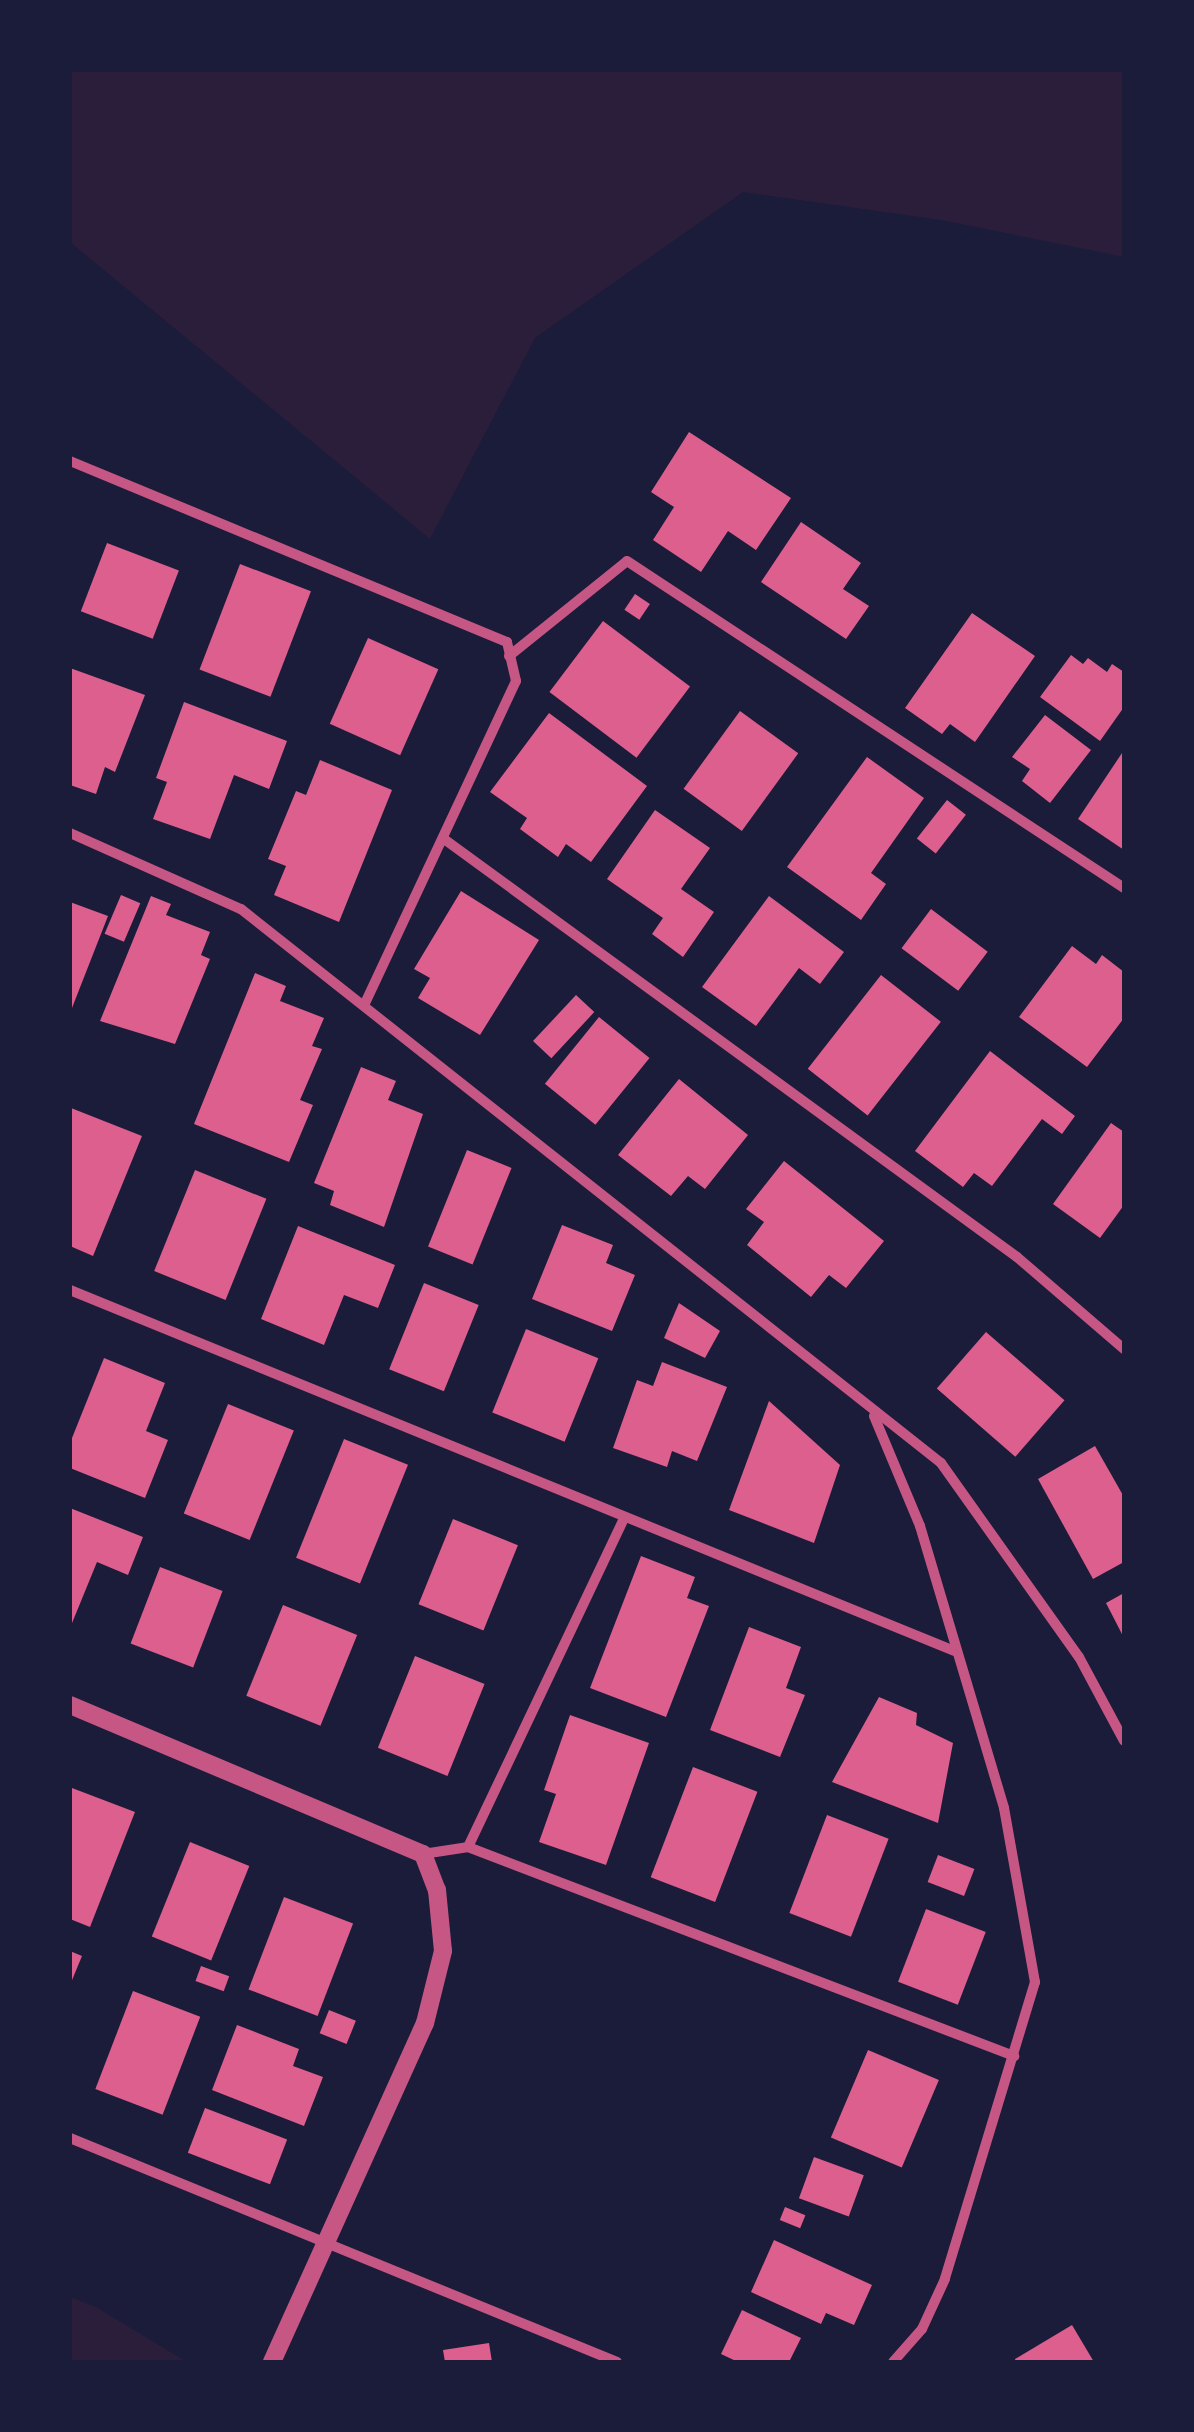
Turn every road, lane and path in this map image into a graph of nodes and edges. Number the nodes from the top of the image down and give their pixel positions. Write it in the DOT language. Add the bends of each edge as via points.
graph roads {
  1 [pos="70,461"];
  2 [pos="509,656"];
  3 [pos="70,832"];
  4 [pos="444,839"];
  5 [pos="1124,888"];
  6 [pos="364,1005"];
  7 [pos="70,1290"];
  8 [pos="1124,1349"];
  9 [pos="874,1415"];
  10 [pos="623,1521"];
  11 [pos="954,1651"];
  12 [pos="70,1705"];
  13 [pos="1124,1741"];
  14 [pos="468,1847"];
  15 [pos="423,1854"];
  16 [pos="1014,2056"];
  17 [pos="70,2138"];
  18 [pos="330,2242"];
  19 [pos="272,2362"];
  20 [pos="618,2362"];
  21 [pos="893,2362"];
  1 -- 2 [label="street" via="506,642"];
  2 -- 4 [label="street" via="516,681"];
  2 -- 5 [label="street" via="627,560"];
  3 -- 6 [label="street" via="241,909"];
  4 -- 6 [label="street"];
  4 -- 8 [label="street" via="1016,1257"];
  6 -- 9 [label="street"];
  7 -- 10 [label="street"];
  9 -- 11 [label="street" via="920,1526"];
  9 -- 13 [label="street" via="952,1477 1079,1657"];
  10 -- 11 [label="street"];
  10 -- 14 [label="street"];
  11 -- 16 [label="street" via="1004,1808 1035,1982"];
  12 -- 15 [label="street"];
  14 -- 15 [label="street"];
  14 -- 16 [label="street"];
  15 -- 18 [label="street" via="437,1890 438,1969 425,2023"];
  16 -- 21 [label="street" via="945,2279 922,2328"];
  17 -- 18 [label="street"];
  18 -- 19 [label="street"];
  18 -- 20 [label="street"];
}
